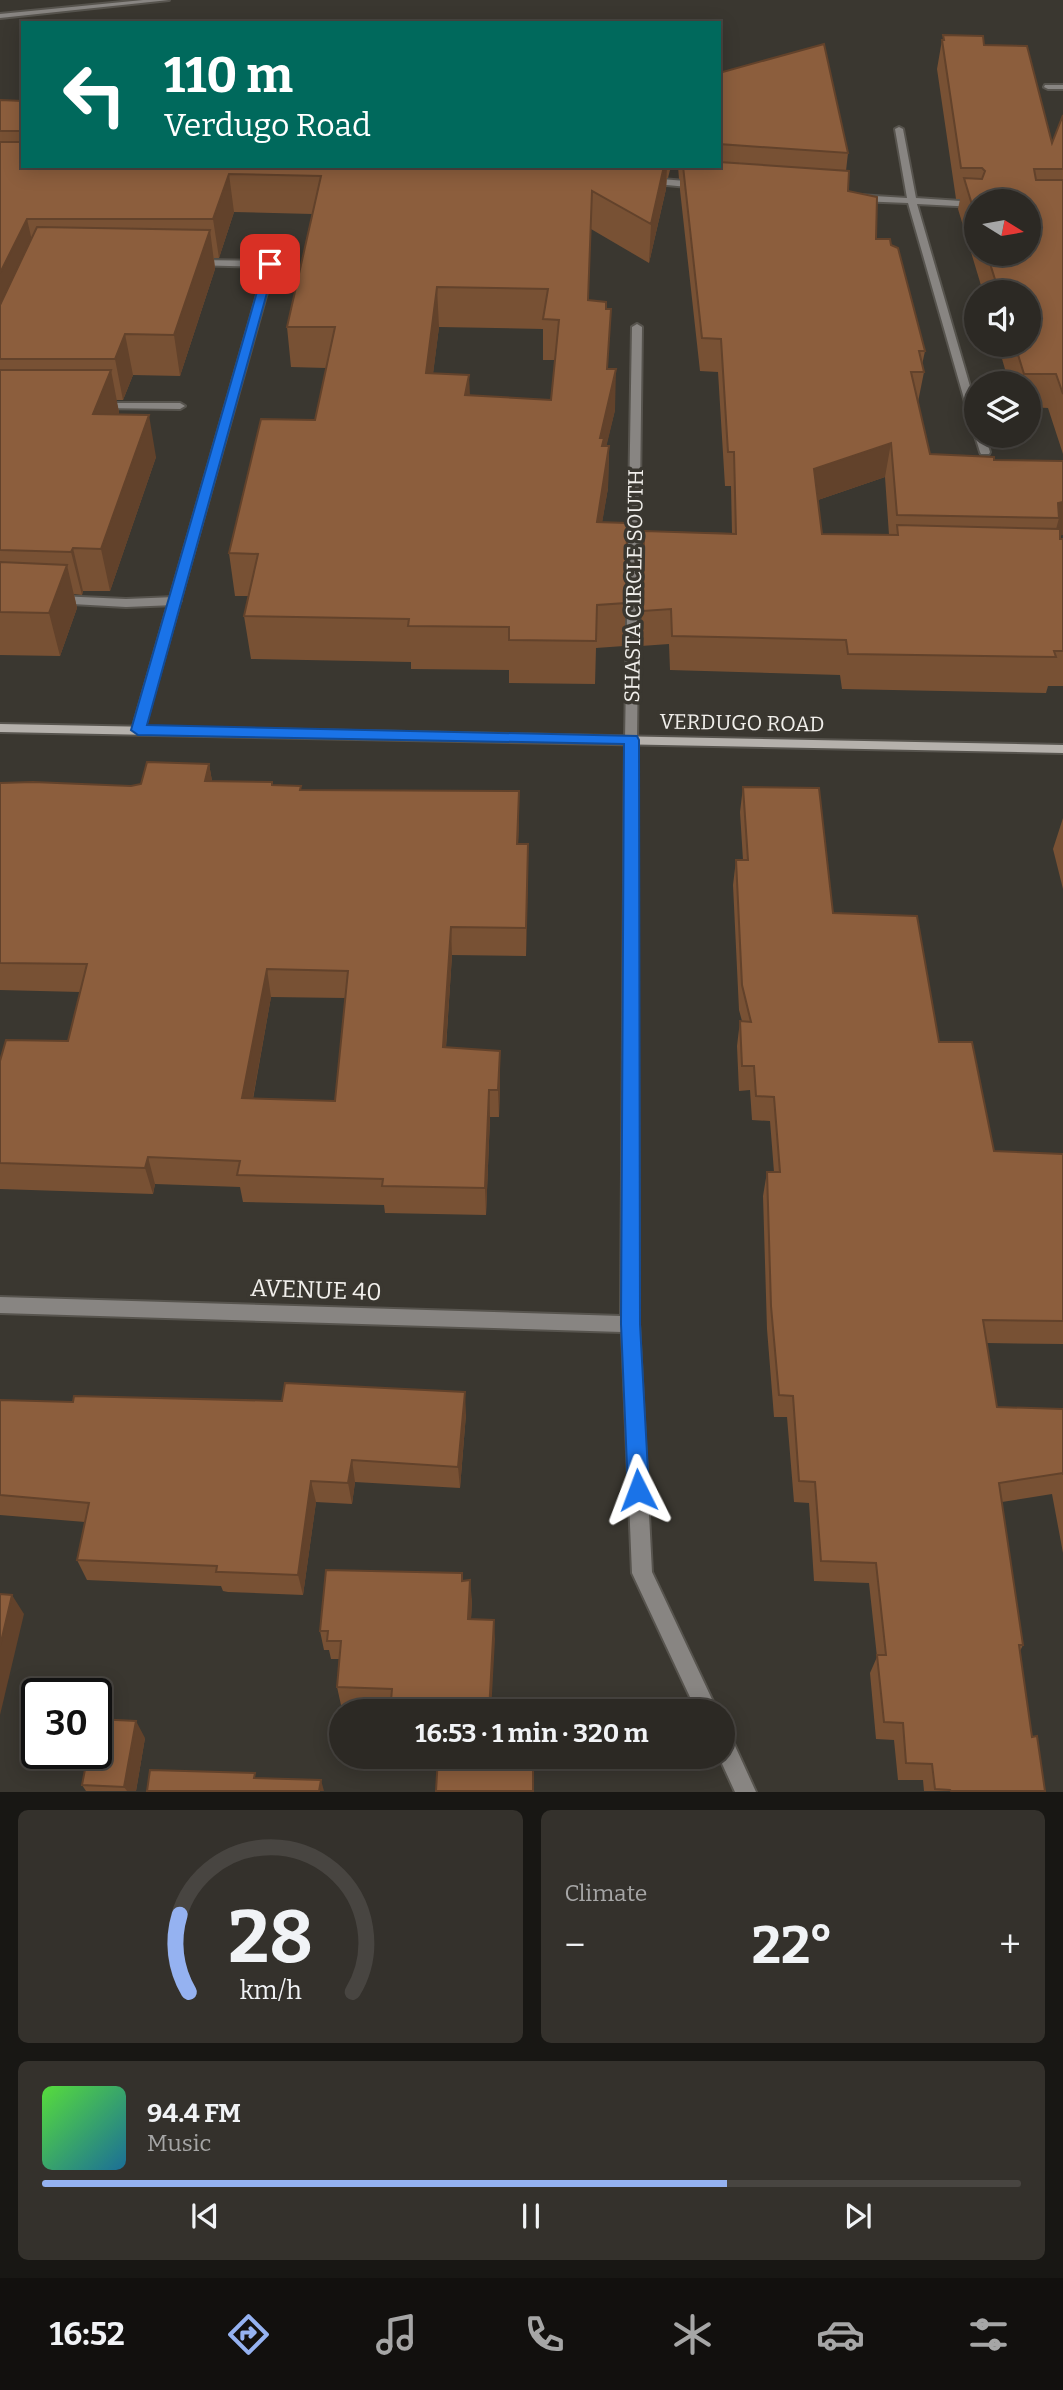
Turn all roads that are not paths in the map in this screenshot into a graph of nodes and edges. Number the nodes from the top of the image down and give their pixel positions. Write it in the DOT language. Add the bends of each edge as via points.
graph roads {
  1 [pos="165,0"];
  2 [pos="0,16"];
  3 [pos="1048,87"];
  4 [pos="1063,87"];
  5 [pos="899,129"];
  6 [pos="639,181"];
  7 [pos="708,186"];
  8 [pos="844,197"];
  9 [pos="912,202"];
  10 [pos="964,204"];
  11 [pos="189,263"];
  12 [pos="638,327"];
  13 [pos="964,382"];
  14 [pos="83,406"];
  15 [pos="180,406"];
  16 [pos="984,448"];
  17 [pos="985,452"];
  18 [pos="42,599"];
  19 [pos="175,601"];
  20 [pos="0,728"];
  21 [pos="138,730"];
  22 [pos="631,740"];
  23 [pos="1063,749"];
  24 [pos="0,1305"];
  25 [pos="630,1324"];
  26 [pos="702,1699"];
  27 [pos="735,1768"];
  28 [pos="746,1791"];
  1 -- 2 [label="street"];
  3 -- 4 [label="street"];
  5 -- 9 [label="street"];
  6 -- 7 [label="street"];
  8 -- 9 [label="street"];
  9 -- 10 [label="street"];
  9 -- 13 [label="street"];
  11 -- 19 [label="street" via="270,264"];
  12 -- 22 [label="street, SHASTA CIRCLE SOUTH"];
  14 -- 15 [label="street"];
  16 -- 17 [label="street"];
  18 -- 19 [label="street"];
  19 -- 21 [label="street"];
  20 -- 21 [label="main road, VERDUGO ROAD"];
  21 -- 22 [label="main road, VERDUGO ROAD"];
  22 -- 23 [label="main road, VERDUGO ROAD"];
  22 -- 25 [label="street, SHASTA CIRCLE SOUTH"];
  24 -- 25 [label="street, AVENUE 40"];
  25 -- 26 [label="street, SHASTA CIRCLE SOUTH" via="642,1573"];
  27 -- 28 [label="street"];
}
